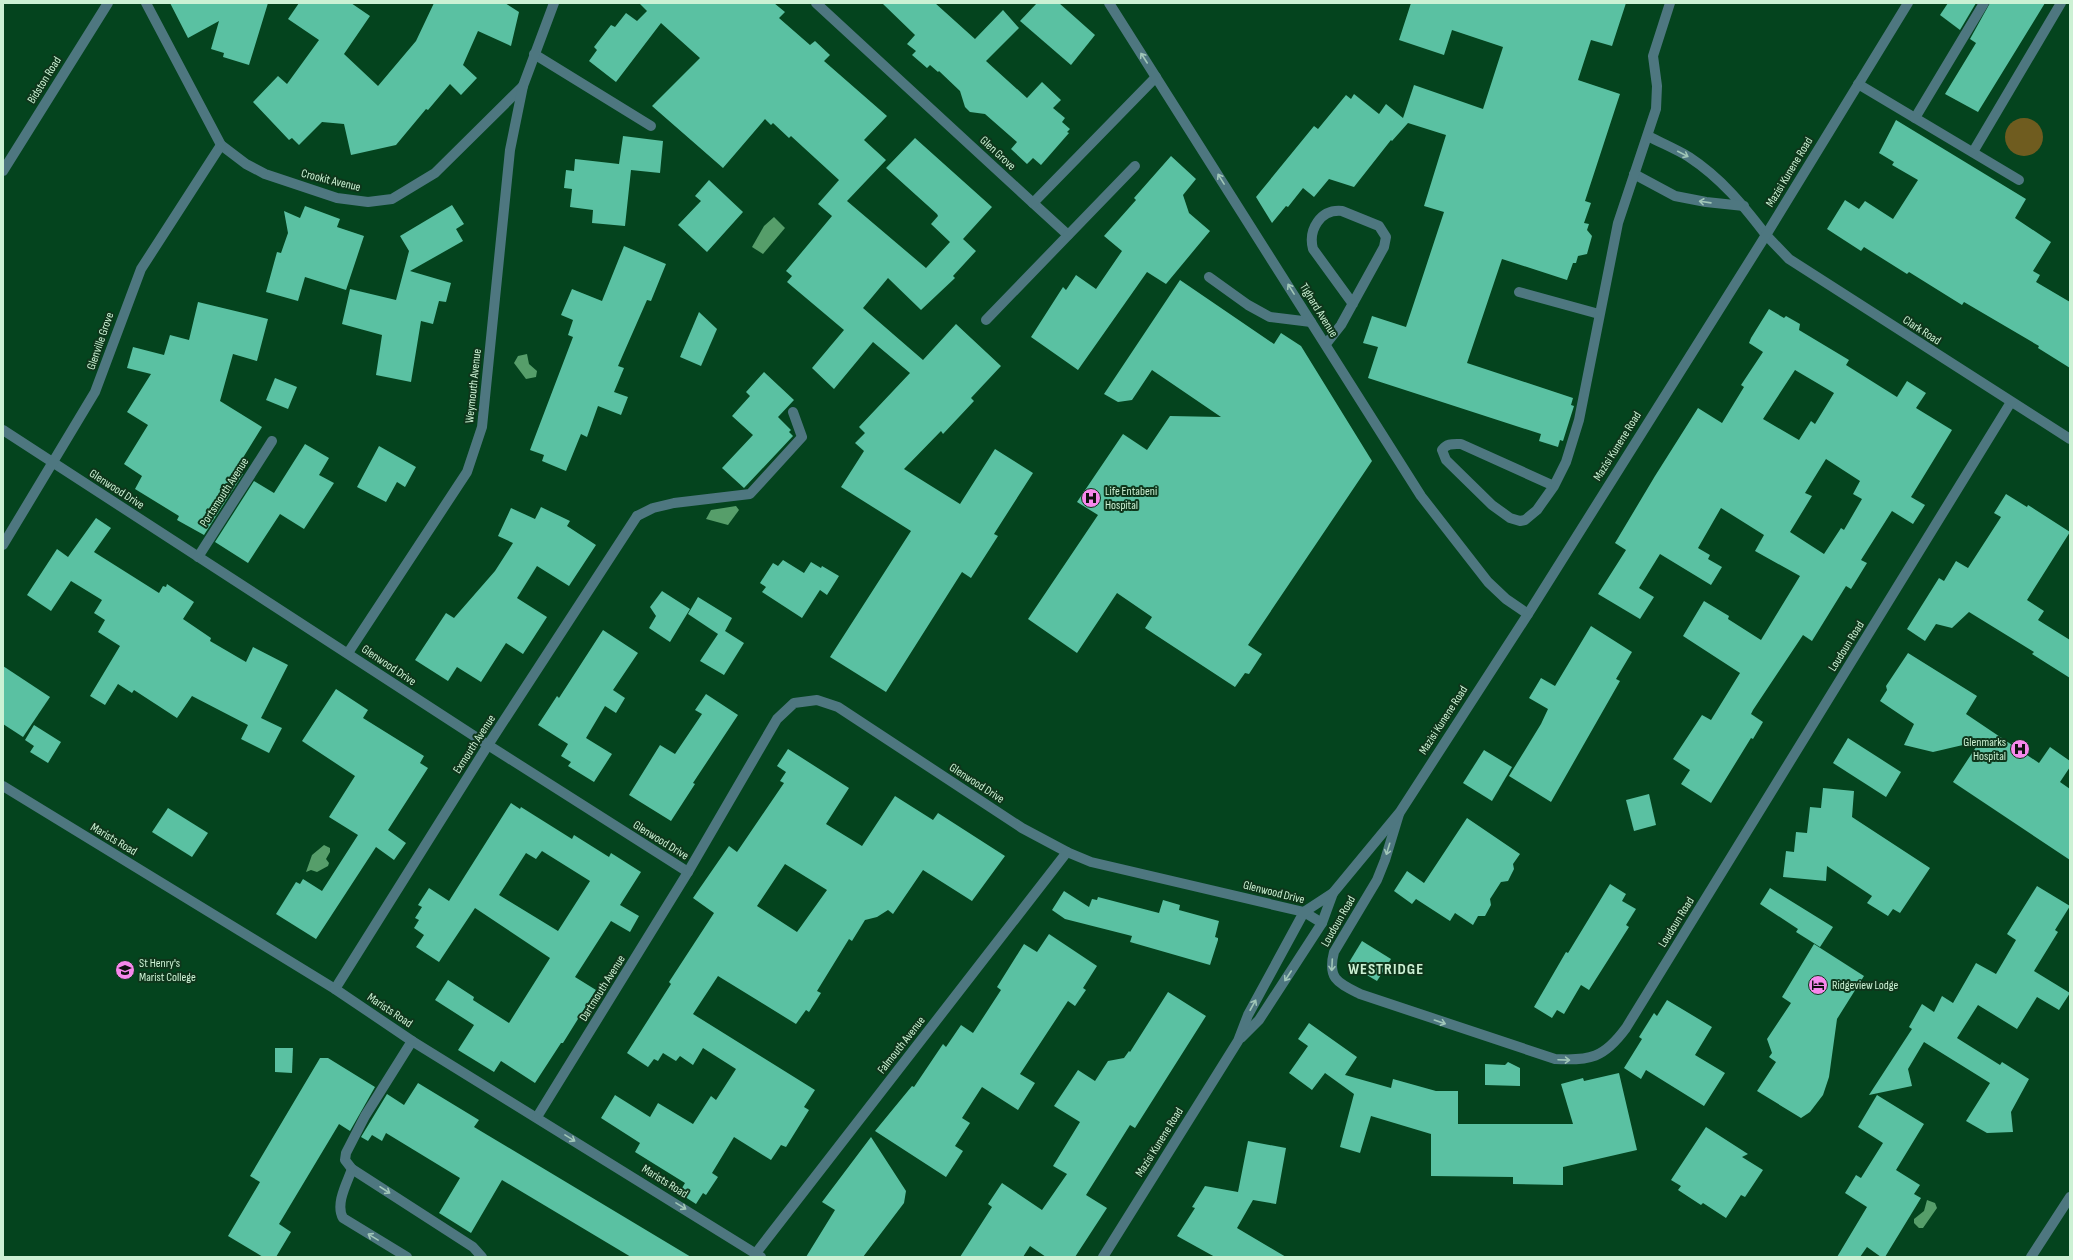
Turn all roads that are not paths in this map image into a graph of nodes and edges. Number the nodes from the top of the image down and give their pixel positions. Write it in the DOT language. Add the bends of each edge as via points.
graph roads {
  1 [pos="108,3"];
  2 [pos="146,3"];
  3 [pos="554,3"];
  4 [pos="816,3"];
  5 [pos="1109,3"];
  6 [pos="1670,3"];
  7 [pos="1984,3"];
  8 [pos="2061,3"];
  9 [pos="1905,4"];
  10 [pos="534,54"];
  11 [pos="1156,77"];
  12 [pos="1858,84"];
  13 [pos="523,86"];
  14 [pos="1914,118"];
  15 [pos="651,126"];
  16 [pos="1648,136"];
  17 [pos="221,145"];
  18 [pos="1973,152"];
  19 [pos="1135,166"];
  20 [pos="3,172"];
  21 [pos="1634,174"];
  22 [pos="2019,180"];
  23 [pos="1033,204"];
  24 [pos="1744,206"];
  25 [pos="1766,235"];
  26 [pos="1068,236"];
  27 [pos="1210,277"];
  28 [pos="1520,292"];
  29 [pos="1353,304"];
  30 [pos="1599,314"];
  31 [pos="986,320"];
  32 [pos="1311,322"];
  33 [pos="1326,344"];
  34 [pos="2011,402"];
  35 [pos="792,412"];
  36 [pos="3,430"];
  37 [pos="2070,439"];
  38 [pos="272,441"];
  39 [pos="54,463"];
  40 [pos="1554,486"];
  41 [pos="3,545"];
  42 [pos="198,557"];
  43 [pos="1528,614"];
  44 [pos="348,653"];
  45 [pos="488,745"];
  46 [pos="3,786"];
  47 [pos="1400,812"];
  48 [pos="1067,852"];
  49 [pos="688,872"];
  50 [pos="1333,893"];
  51 [pos="1304,912"];
  52 [pos="1322,923"];
  53 [pos="335,989"];
  54 [pos="412,1041"];
  55 [pos="1238,1041"];
  56 [pos="537,1117"];
  57 [pos="352,1169"];
  58 [pos="2070,1197"];
  59 [pos="758,1255"];
  60 [pos="407,1257"];
  61 [pos="482,1257"];
  62 [pos="1103,1257"];
  63 [pos="2032,1257"];
  1 -- 20 [label="street, Bidston Road"];
  2 -- 17 [label="street, Crookit Avenue"];
  3 -- 10 [label="street, Crookit Avenue"];
  4 -- 23 [label="street, Glen Grove"];
  11 -- 5 [label="street, Tighard Avenue, one-way"];
  6 -- 16 [label="street" via="1653,56 1658,99"];
  7 -- 14 [label="street"];
  8 -- 18 [label="street"];
  9 -- 12 [label="street, Mazisi Kunene Road"];
  10 -- 13 [label="street, Crookit Avenue"];
  10 -- 15 [label="street"];
  11 -- 23 [label="street"];
  32 -- 11 [label="street, Tighard Avenue, one-way"];
  12 -- 14 [label="street"];
  12 -- 25 [label="street, Mazisi Kunene Road"];
  13 -- 17 [label="street, Crookit Avenue" via="435,172 392,200 368,202 337,198 284,182 246,164"];
  13 -- 44 [label="street, Weymouth Avenue" via="510,150 482,427 467,472"];
  14 -- 18 [label="street"];
  16 -- 21 [label="street"];
  16 -- 24 [label="street, Clark Road, one-way" via="1693,160 1733,192"];
  17 -- 39 [label="street, Glenville Grove" via="141,269 95,392"];
  18 -- 22 [label="street"];
  19 -- 26 [label="street"];
  24 -- 21 [label="street, one-way" via="1675,196"];
  21 -- 30 [label="street" via="1618,223"];
  23 -- 26 [label="street, Glen Grove"];
  24 -- 25 [label="street, Clark Road"];
  25 -- 34 [label="street, Clark Road" via="1789,259"];
  25 -- 43 [label="street, Mazisi Kunene Road"];
  26 -- 31 [label="street"];
  27 -- 32 [label="street" via="1248,306 1270,317"];
  28 -- 30 [label="street"];
  29 -- 29 [label="street" via="1384,247 1386,237 1379,226 1336,211 1316,223 1311,242 1313,249"];
  29 -- 33 [label="street"];
  30 -- 40 [label="street" via="1573,444"];
  32 -- 33 [label="street, Tighard Avenue"];
  33 -- 43 [label="street, Tighard Avenue" via="1421,496 1488,582 1506,599"];
  34 -- 37 [label="street, Clark Road"];
  47 -- 34 [label="street, Loudoun Road, one-way" via="1377,880 1334,952 1330,964 1335,980 1360,994 1555,1059 1579,1060 1608,1050 1626,1028"];
  35 -- 45 [label="street, Exmouth Avenue" via="802,437 750,494 674,503 653,508 637,516"];
  36 -- 39 [label="street, Glenwood Drive"];
  38 -- 42 [label="street, Portsmouth Avenue"];
  39 -- 41 [label="street, Glenville Grove"];
  39 -- 42 [label="street, Glenwood Drive"];
  40 -- 40 [label="street" via="1530,516 1525,520 1514,520 1492,505 1451,466 1443,456 1442,450 1445,446 1461,444"];
  42 -- 44 [label="street, Glenwood Drive"];
  43 -- 47 [label="street, Mazisi Kunene Road"];
  44 -- 45 [label="street, Glenwood Drive"];
  45 -- 49 [label="street, Glenwood Drive"];
  45 -- 53 [label="street, Exmouth Avenue"];
  46 -- 53 [label="street, Marists Road"];
  47 -- 50 [label="street, Mazisi Kunene Road"];
  48 -- 49 [label="street, Glenwood Drive" via="1022,828 838,707 817,700 794,703 777,719"];
  48 -- 51 [label="street, Glenwood Drive" via="1091,862"];
  48 -- 59 [label="street, Falmouth Avenue"];
  49 -- 56 [label="street, Dartmouth Avenue"];
  50 -- 51 [label="street, Mazisi Kunene Road"];
  50 -- 52 [label="street, Mazisi Kunene Road"];
  51 -- 52 [label="street, Glenwood Drive"];
  55 -- 51 [label="street, Mazisi Kunene Road, one-way" via="1248,1015"];
  52 -- 55 [label="street, Mazisi Kunene Road, one-way" via="1259,1020"];
  53 -- 54 [label="street, Marists Road"];
  54 -- 56 [label="street, Marists Road"];
  54 -- 57 [label="street" via="365,1116 346,1153 345,1160"];
  55 -- 62 [label="street, Mazisi Kunene Road"];
  56 -- 59 [label="street, Marists Road, one-way"];
  60 -- 57 [label="street, one-way" via="343,1218 340,1206"];
  57 -- 61 [label="street, one-way" via="473,1247"];
  58 -- 63 [label="street"];
}
